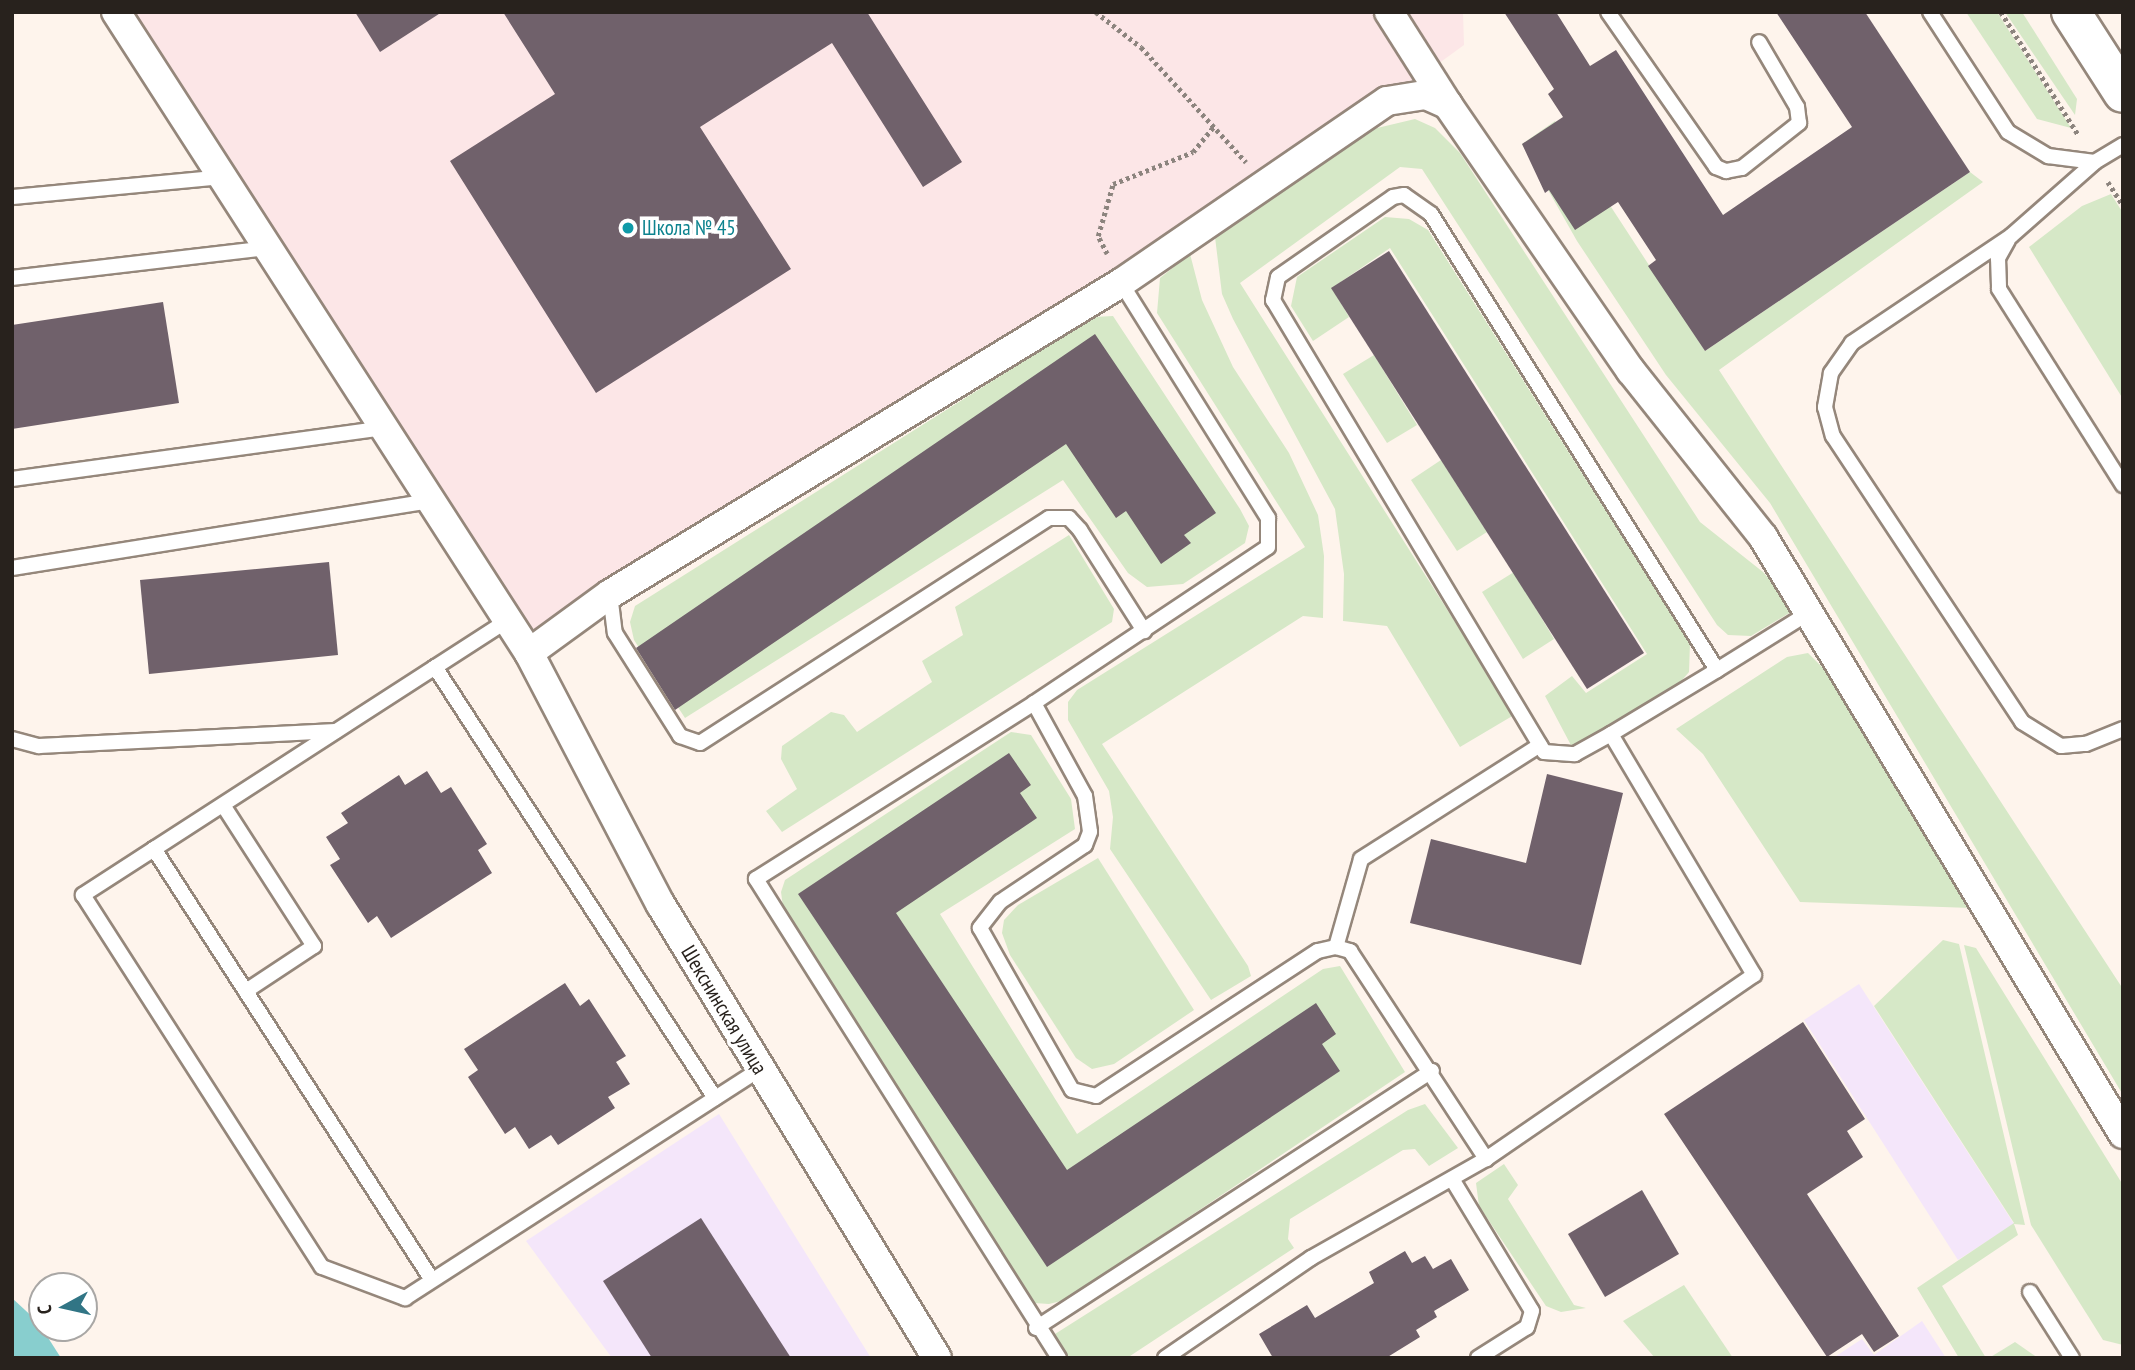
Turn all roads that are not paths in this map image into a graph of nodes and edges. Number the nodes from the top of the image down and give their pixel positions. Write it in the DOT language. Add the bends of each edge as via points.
graph roads {
  1 [pos="116,12"];
  2 [pos="1389,12"];
  3 [pos="1608,12"];
  4 [pos="1930,12"];
  5 [pos="2071,12"];
  6 [pos="1759,42"];
  7 [pos="2123,93"];
  8 [pos="1448,105"];
  9 [pos="2123,145"];
  10 [pos="2095,162"];
  11 [pos="223,177"];
  12 [pos="12,197"];
  13 [pos="2011,236"];
  14 [pos="268,248"];
  15 [pos="12,278"];
  16 [pos="1121,283"];
  17 [pos="384,428"];
  18 [pos="12,479"];
  19 [pos="2123,485"];
  20 [pos="432,501"];
  21 [pos="12,568"];
  22 [pos="610,594"];
  23 [pos="1810,612"];
  24 [pos="509,620"];
  25 [pos="1144,631"];
  26 [pos="529,653"];
  27 [pos="435,667"];
  28 [pos="1717,670"];
  29 [pos="1034,703"];
  30 [pos="2123,729"];
  31 [pos="337,731"];
  32 [pos="1611,734"];
  33 [pos="12,739"];
  34 [pos="1540,745"];
  35 [pos="223,804"];
  36 [pos="154,849"];
  37 [pos="1336,947"];
  38 [pos="246,991"];
  39 [pos="759,1070"];
  40 [pos="1432,1071"];
  41 [pos="715,1098"];
  42 [pos="2123,1134"];
  43 [pos="1486,1159"];
  44 [pos="1452,1179"];
  45 [pos="432,1280"];
  46 [pos="2030,1292"];
  47 [pos="1036,1328"];
  48 [pos="1482,1357"];
  49 [pos="937,1358"];
  50 [pos="1059,1358"];
  51 [pos="1165,1358"];
  52 [pos="2072,1358"];
  1 -- 11 [label="street, Шекснинская улица"];
  2 -- 8 [label="street"];
  3 -- 6 [label="lane" via="1716,167 1726,171 1742,168 1799,123 1797,107"];
  4 -- 10 [label="lane" via="2008,132 2048,156"];
  5 -- 7 [label="highway"];
  8 -- 16 [label="street" via="1412,94 1387,101"];
  8 -- 23 [label="street" via="1631,371 1763,537"];
  9 -- 10 [label="lane"];
  10 -- 13 [label="lane"];
  11 -- 12 [label="lane"];
  11 -- 14 [label="street, Шекснинская улица"];
  13 -- 19 [label="lane" via="1998,258 2000,289"];
  13 -- 30 [label="lane" via="1852,343 1831,373 1825,407 1833,436 2022,722 2061,746 2086,744"];
  14 -- 15 [label="lane"];
  14 -- 17 [label="street, Шекснинская улица"];
  16 -- 22 [label="street"];
  16 -- 25 [label="lane" via="1268,518 1270,535 1260,554"];
  17 -- 18 [label="lane"];
  17 -- 20 [label="street, Шекснинская улица"];
  20 -- 21 [label="lane"];
  20 -- 24 [label="street, Шекснинская улица"];
  22 -- 25 [label="lane" via="615,633 680,737 701,743 1049,518 1069,518 1080,530"];
  22 -- 26 [label="street"];
  23 -- 28 [label="lane"];
  23 -- 42 [label="street"];
  24 -- 26 [label="street, Шекснинская улица"];
  24 -- 27 [label="lane"];
  25 -- 29 [label="lane"];
  26 -- 39 [label="street, Шекснинская улица" via="598,791"];
  27 -- 31 [label="lane"];
  27 -- 41 [label="lane"];
  28 -- 32 [label="lane"];
  28 -- 34 [label="lane" via="1431,214 1404,195 1393,197 1278,277 1273,300"];
  29 -- 37 [label="lane" via="1085,796 1090,832 1085,845 1000,902 980,929 1072,1090 1096,1096 1318,951"];
  29 -- 47 [label="lane" via="756,879"];
  31 -- 33 [label="lane" via="39,746"];
  31 -- 35 [label="lane"];
  32 -- 34 [label="lane" via="1575,754 1544,752"];
  32 -- 43 [label="lane" via="1754,975"];
  34 -- 37 [label="lane" via="1362,859"];
  35 -- 36 [label="lane"];
  35 -- 38 [label="lane" via="314,946"];
  36 -- 38 [label="lane"];
  36 -- 45 [label="lane" via="83,895 322,1267 405,1298"];
  37 -- 40 [label="lane" via="1350,951"];
  38 -- 45 [label="lane"];
  39 -- 41 [label="lane"];
  39 -- 49 [label="street, Шекснинская улица"];
  40 -- 43 [label="lane"];
  40 -- 47 [label="lane"];
  41 -- 45 [label="lane"];
  43 -- 44 [label="lane"];
  44 -- 48 [label="lane" via="1532,1311 1527,1327"];
  44 -- 51 [label="lane" via="1311,1258"];
  46 -- 52 [label="lane"];
  47 -- 50 [label="lane"];
}
